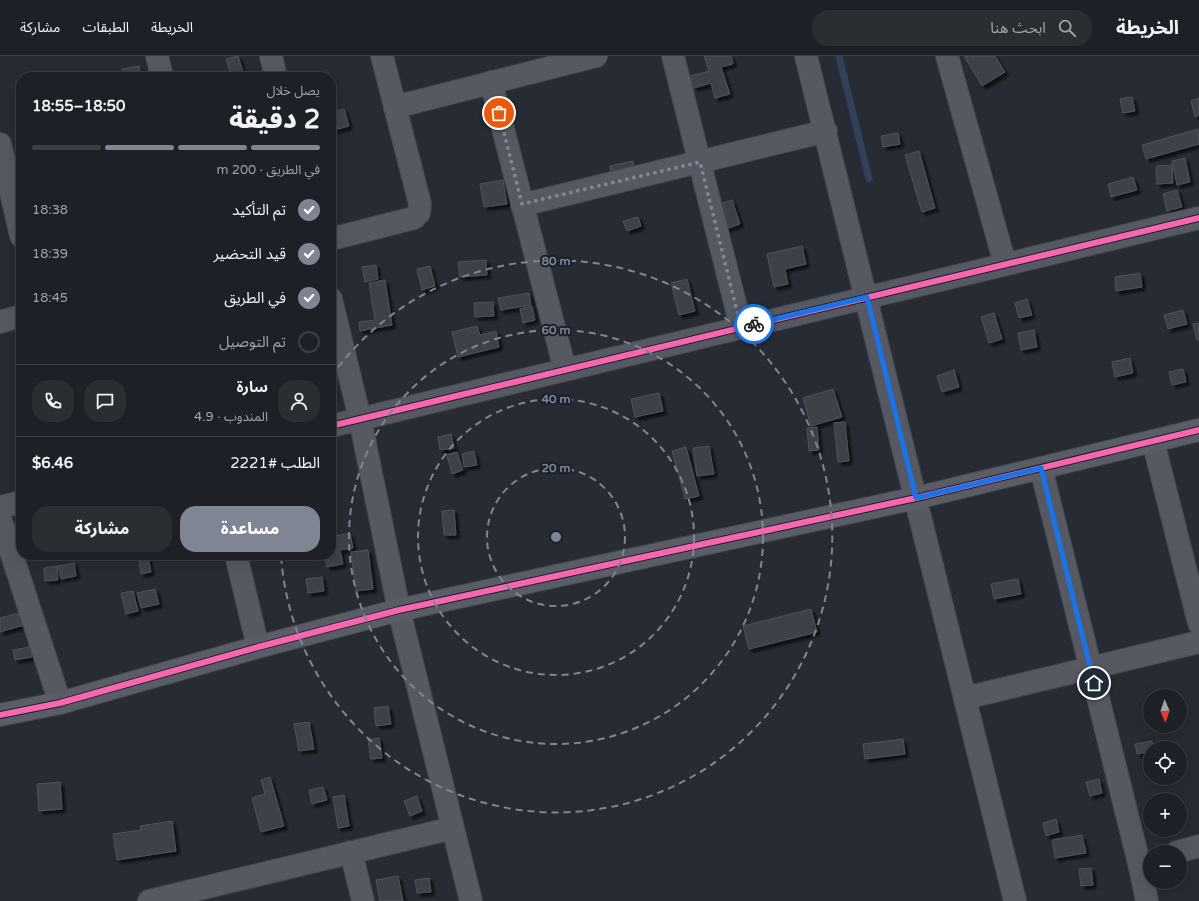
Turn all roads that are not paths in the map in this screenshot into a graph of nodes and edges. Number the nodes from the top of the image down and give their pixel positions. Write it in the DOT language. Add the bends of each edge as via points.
graph roads {
  1 [pos="157,56"];
  2 [pos="271,56"];
  3 [pos="382,56"];
  4 [pos="596,56"];
  5 [pos="673,56"];
  6 [pos="806,56"];
  7 [pos="947,56"];
  8 [pos="161,72"];
  9 [pos="275,72"];
  10 [pos="492,82"];
  11 [pos="395,107"];
  12 [pos="826,131"];
  13 [pos="0,144"];
  14 [pos="700,162"];
  15 [pos="11,194"];
  16 [pos="522,204"];
  17 [pos="16,215"];
  18 [pos="1199,218"];
  19 [pos="336,238"];
  20 [pos="1005,264"];
  21 [pos="867,297"];
  22 [pos="16,317"];
  23 [pos="336,320"];
  24 [pos="0,322"];
  25 [pos="741,327"];
  26 [pos="565,370"];
  27 [pos="360,419"];
  28 [pos="336,425"];
  29 [pos="1199,430"];
  30 [pos="1153,441"];
  31 [pos="1041,468"];
  32 [pos="916,498"];
  33 [pos="16,503"];
  34 [pos="0,507"];
  35 [pos="0,518"];
  36 [pos="237,560"];
  37 [pos="399,610"];
  38 [pos="1199,624"];
  39 [pos="1199,642"];
  40 [pos="258,647"];
  41 [pos="1090,668"];
  42 [pos="965,698"];
  43 [pos="60,703"];
  44 [pos="0,715"];
  45 [pos="453,828"];
  46 [pos="1199,846"];
  47 [pos="1187,849"];
  48 [pos="351,852"];
  49 [pos="1143,854"];
  50 [pos="1146,889"];
  51 [pos="149,901"];
  52 [pos="363,901"];
  53 [pos="471,901"];
  54 [pos="1015,901"];
  55 [pos="1147,901"];
  1 -- 8 [label="street"];
  2 -- 9 [label="street"];
  3 -- 11 [label="street"];
  4 -- 10 [label="street"];
  5 -- 14 [label="street"];
  6 -- 12 [label="street"];
  7 -- 20 [label="street"];
  10 -- 11 [label="street"];
  10 -- 16 [label="street"];
  11 -- 19 [label="street" via="420,204 419,213 414,218"];
  12 -- 14 [label="street"];
  12 -- 21 [label="street"];
  13 -- 15 [label="street"];
  14 -- 16 [label="street"];
  14 -- 25 [label="street"];
  15 -- 17 [label="street"];
  16 -- 26 [label="street"];
  18 -- 20 [label="street"];
  20 -- 21 [label="street"];
  21 -- 25 [label="street"];
  21 -- 32 [label="street"];
  22 -- 24 [label="street"];
  23 -- 27 [label="street"];
  25 -- 26 [label="street"];
  26 -- 27 [label="street"];
  27 -- 28 [label="street"];
  27 -- 37 [label="street"];
  29 -- 30 [label="street"];
  30 -- 31 [label="street"];
  30 -- 38 [label="street"];
  31 -- 32 [label="street"];
  31 -- 41 [label="street"];
  32 -- 37 [label="street"];
  32 -- 42 [label="street"];
  33 -- 34 [label="street"];
  35 -- 43 [label="street"];
  36 -- 40 [label="street"];
  37 -- 40 [label="street"];
  37 -- 45 [label="street"];
  39 -- 41 [label="street"];
  40 -- 43 [label="street"];
  41 -- 42 [label="street"];
  41 -- 49 [label="street"];
  42 -- 54 [label="street"];
  43 -- 44 [label="street"];
  45 -- 48 [label="street"];
  45 -- 53 [label="street"];
  46 -- 47 [label="street"];
  48 -- 51 [label="street"];
  48 -- 52 [label="street"];
  50 -- 55 [label="street"];
}
